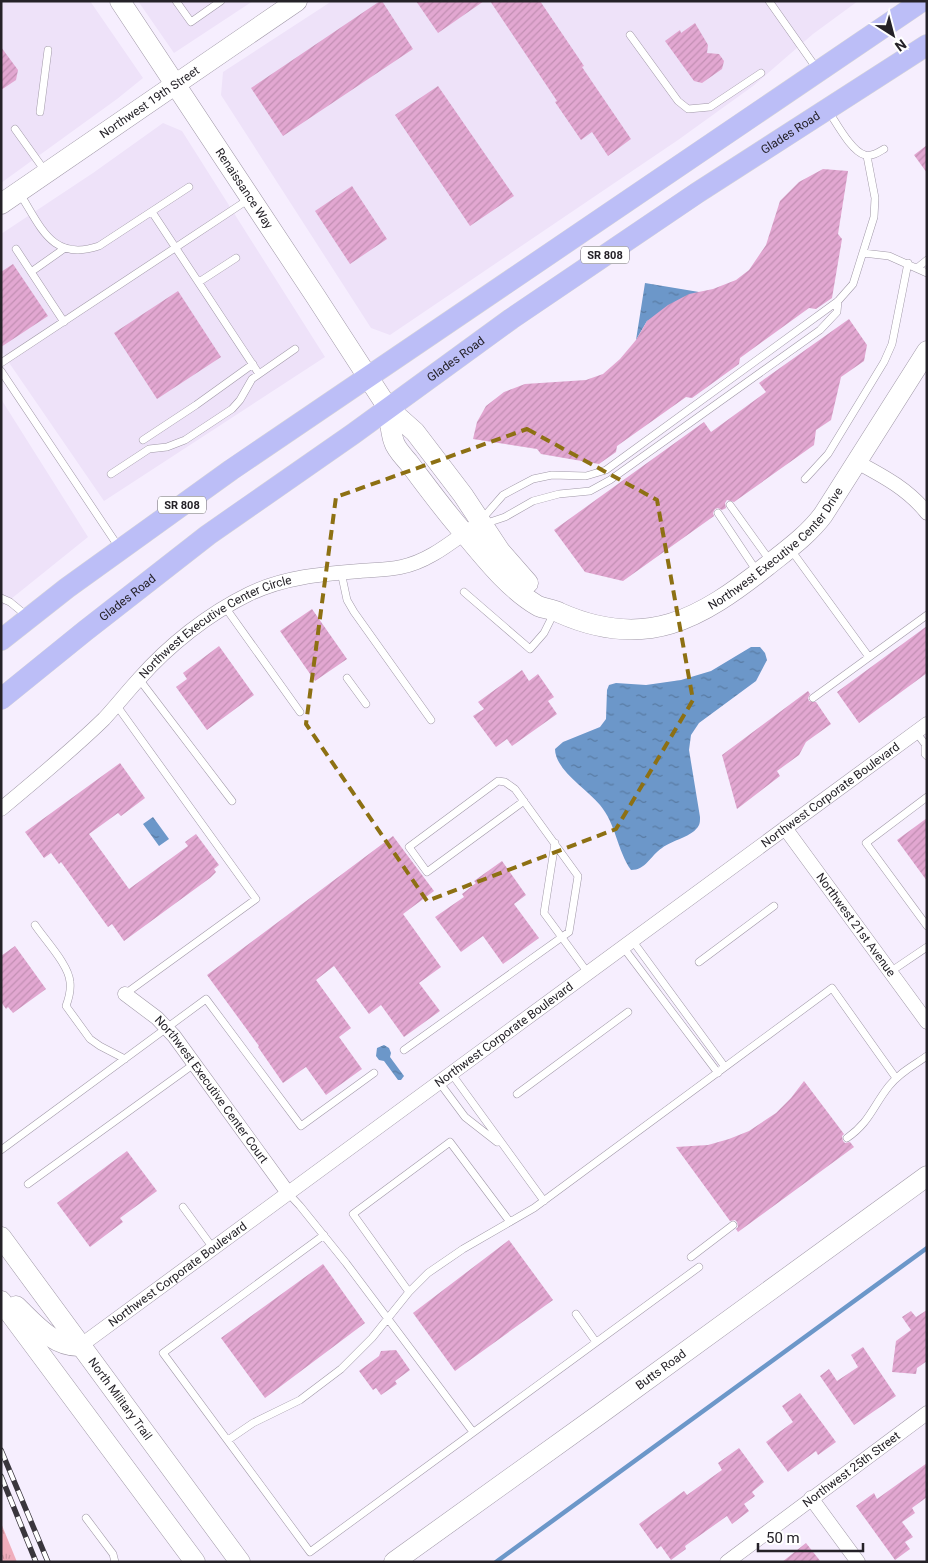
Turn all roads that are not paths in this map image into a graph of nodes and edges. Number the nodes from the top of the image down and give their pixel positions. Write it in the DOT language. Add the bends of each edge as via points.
graph roads {
  1 [pos="120,1"];
  2 [pos="176,1"];
  3 [pos="221,1"];
  4 [pos="297,1"];
  5 [pos="769,1"];
  6 [pos="922,1"];
  7 [pos="630,35"];
  8 [pos="927,45"];
  9 [pos="48,50"];
  10 [pos="819,71"];
  11 [pos="761,73"];
  12 [pos="176,85"];
  13 [pos="827,110"];
  14 [pos="40,112"];
  15 [pos="15,130"];
  16 [pos="884,149"];
  17 [pos="867,156"];
  18 [pos="47,173"];
  19 [pos="189,187"];
  20 [pos="19,192"];
  21 [pos="251,198"];
  22 [pos="1,204"];
  23 [pos="152,212"];
  24 [pos="65,248"];
  25 [pos="176,248"];
  26 [pos="16,249"];
  27 [pos="863,253"];
  28 [pos="236,258"];
  29 [pos="927,260"];
  30 [pos="908,263"];
  31 [pos="917,268"];
  32 [pos="31,272"];
  33 [pos="927,273"];
  34 [pos="199,282"];
  35 [pos="838,301"];
  36 [pos="64,322"];
  37 [pos="295,350"];
  38 [pos="927,351"];
  39 [pos="1,364"];
  40 [pos="253,364"];
  41 [pos="1,371"];
  42 [pos="259,374"];
  43 [pos="368,378"];
  44 [pos="388,408"];
  45 [pos="143,440"];
  46 [pos="857,462"];
  47 [pos="111,474"];
  48 [pos="805,479"];
  49 [pos="730,505"];
  50 [pos="718,513"];
  51 [pos="927,513"];
  52 [pos="475,526"];
  53 [pos="790,548"];
  54 [pos="120,549"];
  55 [pos="764,568"];
  56 [pos="341,572"];
  57 [pos="464,592"];
  58 [pos="1,598"];
  59 [pos="225,607"];
  60 [pos="556,611"];
  61 [pos="927,615"];
  62 [pos="29,618"];
  63 [pos="1,640"];
  64 [pos="869,657"];
  65 [pos="347,678"];
  66 [pos="139,679"];
  67 [pos="813,698"];
  68 [pos="1,699"];
  69 [pos="366,704"];
  70 [pos="116,706"];
  71 [pos="300,712"];
  72 [pos="431,720"];
  73 [pos="921,728"];
  74 [pos="926,744"];
  75 [pos="927,756"];
  76 [pos="927,797"];
  77 [pos="232,801"];
  78 [pos="524,801"];
  79 [pos="1,809"];
  80 [pos="785,828"];
  81 [pos="554,843"];
  82 [pos="774,906"];
  83 [pos="34,925"];
  84 [pos="927,926"];
  85 [pos="561,937"];
  86 [pos="627,944"];
  87 [pos="927,946"];
  88 [pos="699,962"];
  89 [pos="890,972"];
  90 [pos="588,973"];
  91 [pos="126,994"];
  92 [pos="628,1012"];
  93 [pos="927,1022"];
  94 [pos="167,1028"];
  95 [pos="404,1050"];
  96 [pos="927,1056"];
  97 [pos="124,1059"];
  98 [pos="194,1064"];
  99 [pos="725,1067"];
  100 [pos="718,1072"];
  101 [pos="374,1073"];
  102 [pos="451,1073"];
  103 [pos="896,1078"];
  104 [pos="439,1082"];
  105 [pos="516,1094"];
  106 [pos="847,1138"];
  107 [pos="504,1148"];
  108 [pos="1,1150"];
  109 [pos="927,1176"];
  110 [pos="28,1184"];
  111 [pos="288,1193"];
  112 [pos="544,1201"];
  113 [pos="183,1207"];
  114 [pos="510,1222"];
  115 [pos="733,1225"];
  116 [pos="324,1235"];
  117 [pos="1,1237"];
  118 [pos="213,1248"];
  119 [pos="691,1256"];
  120 [pos="698,1267"];
  121 [pos="409,1292"];
  122 [pos="1,1293"];
  123 [pos="1,1301"];
  124 [pos="576,1314"];
  125 [pos="387,1318"];
  126 [pos="596,1342"];
  127 [pos="80,1346"];
  128 [pos="927,1412"];
  129 [pos="473,1432"];
  130 [pos="228,1440"];
  131 [pos="811,1498"];
  132 [pos="86,1518"];
  133 [pos="114,1558"];
  134 [pos="119,1562"];
  135 [pos="195,1562"];
  136 [pos="240,1562"];
  137 [pos="394,1562"];
  138 [pos="727,1562"];
  139 [pos="858,1562"];
  1 -- 12 [label="street, Renaissance Way"];
  2 -- 3 [label="lane" via="190,22"];
  4 -- 12 [label="street, Northwest 19th Street"];
  5 -- 10 [label="lane"];
  6 -- 10 [label="main road, SR 808"];
  7 -- 11 [label="lane" via="688,110 710,107"];
  8 -- 13 [label="main road, Glades Road / SR 808"];
  9 -- 14 [label="lane"];
  10 -- 43 [label="main road, SR 808"];
  12 -- 18 [label="street, Northwest 19th Street"];
  12 -- 21 [label="street, Renaissance Way"];
  13 -- 17 [label="lane" via="852,145"];
  13 -- 44 [label="main road, Glades Road / SR 808" via="511,318"];
  15 -- 18 [label="lane"];
  16 -- 17 [label="lane"];
  17 -- 27 [label="lane" via="875,208"];
  18 -- 20 [label="street, Northwest 19th Street"];
  19 -- 23 [label="lane"];
  20 -- 22 [label="street, Northwest 19th Street"];
  20 -- 24 [label="lane" via="50,240"];
  21 -- 25 [label="lane"];
  21 -- 43 [label="street, Renaissance Way"];
  23 -- 24 [label="lane" via="99,246 84,250"];
  23 -- 25 [label="lane"];
  24 -- 32 [label="lane"];
  25 -- 34 [label="lane"];
  25 -- 36 [label="lane"];
  26 -- 32 [label="lane"];
  27 -- 30 [label="lane" via="889,256"];
  27 -- 35 [label="lane" via="853,284"];
  28 -- 34 [label="lane"];
  29 -- 31 [label="lane"];
  30 -- 31 [label="lane"];
  30 -- 48 [label="lane" via="892,344 884,362 828,454"];
  31 -- 33 [label="lane"];
  32 -- 36 [label="lane"];
  34 -- 40 [label="lane"];
  35 -- 52 [label="lane" via="606,470 586,476 552,475 533,479 503,496"];
  35 -- 52 [label="lane" via="837,312 820,330 610,480 590,491 533,501 505,517"];
  36 -- 39 [label="lane"];
  37 -- 42 [label="lane"];
  38 -- 46 [label="street, Northwest Executive Center Drive"];
  40 -- 42 [label="lane"];
  40 -- 45 [label="lane"];
  41 -- 54 [label="lane"];
  42 -- 47 [label="lane" via="252,378 232,409 185,440 149,449"];
  43 -- 44 [label="street, Northwest Executive Center Drive"];
  43 -- 54 [label="main road, SR 808"];
  44 -- 52 [label="street, Northwest Executive Center Drive" via="415,432"];
  44 -- 68 [label="main road, Glades Road / SR 808" via="208,535"];
  46 -- 51 [label="street" via="899,486"];
  46 -- 53 [label="street, Northwest Executive Center Drive" via="823,515"];
  49 -- 55 [label="lane"];
  50 -- 55 [label="lane"];
  52 -- 56 [label="street, Northwest Executive Center Circle" via="432,555 402,567"];
  52 -- 60 [label="street, Northwest Executive Center Drive" via="496,570 540,607"];
  53 -- 55 [label="street, Northwest Executive Center Drive"];
  53 -- 64 [label="lane"];
  54 -- 62 [label="main road, SR 808"];
  55 -- 60 [label="street, Northwest Executive Center Drive" via="707,608 663,627 605,626"];
  56 -- 59 [label="street, Northwest Executive Center Circle" via="282,582"];
  56 -- 72 [label="lane" via="347,600 354,612"];
  57 -- 60 [label="lane" via="530,649 544,633"];
  58 -- 62 [label="lane"];
  59 -- 66 [label="street, Northwest Executive Center Circle" via="180,640"];
  59 -- 71 [label="lane"];
  61 -- 64 [label="lane"];
  62 -- 63 [label="main road, SR 808"];
  64 -- 67 [label="lane"];
  65 -- 69 [label="lane"];
  66 -- 70 [label="street, Northwest Executive Center Circle"];
  66 -- 77 [label="lane"];
  70 -- 79 [label="street, Northwest Executive Center Circle" via="72,750"];
  70 -- 91 [label="lane" via="256,899"];
  73 -- 74 [label="lane"];
  73 -- 80 [label="street, Northwest Corporate Boulevard"];
  74 -- 75 [label="lane" via="924,754"];
  76 -- 84 [label="lane" via="866,843"];
  78 -- 78 [label="lane" via="515,789 498,781 409,847 427,872"];
  78 -- 81 [label="lane"];
  80 -- 86 [label="street, Northwest Corporate Boulevard"];
  80 -- 89 [label="street, Northwest 21st Avenue"];
  81 -- 85 [label="lane" via="544,912"];
  81 -- 85 [label="lane" via="578,876 569,932"];
  82 -- 88 [label="lane"];
  83 -- 97 [label="lane" via="67,971 70,992 66,1006 90,1039"];
  85 -- 90 [label="lane"];
  85 -- 95 [label="lane"];
  86 -- 90 [label="street, Northwest Corporate Boulevard"];
  86 -- 99 [label="lane"];
  86 -- 100 [label="lane"];
  87 -- 89 [label="lane"];
  89 -- 93 [label="street, Northwest 21st Avenue"];
  90 -- 102 [label="street, Northwest Corporate Boulevard"];
  91 -- 94 [label="street, Northwest Executive Center Court"];
  92 -- 105 [label="lane"];
  94 -- 97 [label="lane"];
  94 -- 98 [label="street, Northwest Executive Center Court"];
  94 -- 101 [label="lane" via="206,999 301,1126"];
  96 -- 103 [label="lane"];
  97 -- 108 [label="lane"];
  98 -- 110 [label="lane"];
  98 -- 111 [label="street, Northwest Executive Center Court"];
  99 -- 100 [label="lane"];
  99 -- 103 [label="lane" via="832,988"];
  100 -- 112 [label="lane"];
  102 -- 104 [label="street, Northwest Corporate Boulevard"];
  102 -- 107 [label="lane"];
  103 -- 106 [label="lane" via="867,1121"];
  104 -- 107 [label="lane" via="469,1120"];
  104 -- 111 [label="street, Northwest Corporate Boulevard"];
  107 -- 112 [label="lane"];
  109 -- 137 [label="street, Butts Road"];
  111 -- 116 [label="lane"];
  111 -- 118 [label="street, Northwest Corporate Boulevard"];
  112 -- 114 [label="lane"];
  113 -- 118 [label="lane"];
  114 -- 121 [label="lane" via="450,1257"];
  114 -- 121 [label="lane" via="450,1142 352,1214"];
  115 -- 119 [label="lane"];
  116 -- 125 [label="lane"];
  116 -- 130 [label="lane" via="163,1352"];
  117 -- 127 [label="street, North Military Trail"];
  118 -- 127 [label="street, Northwest Corporate Boulevard"];
  120 -- 126 [label="lane"];
  121 -- 125 [label="lane"];
  122 -- 127 [label="street" via="58,1342"];
  123 -- 135 [label="street"];
  124 -- 126 [label="lane"];
  125 -- 129 [label="lane"];
  125 -- 130 [label="lane" via="350,1361 311,1393 253,1422"];
  126 -- 129 [label="lane"];
  127 -- 136 [label="street, North Military Trail"];
  128 -- 131 [label="street, Northwest 25th Street"];
  129 -- 130 [label="lane" via="310,1552"];
  131 -- 138 [label="street, Northwest 25th Street"];
  131 -- 139 [label="street"];
  132 -- 133 [label="lane"];
  133 -- 134 [label="lane"];
}
